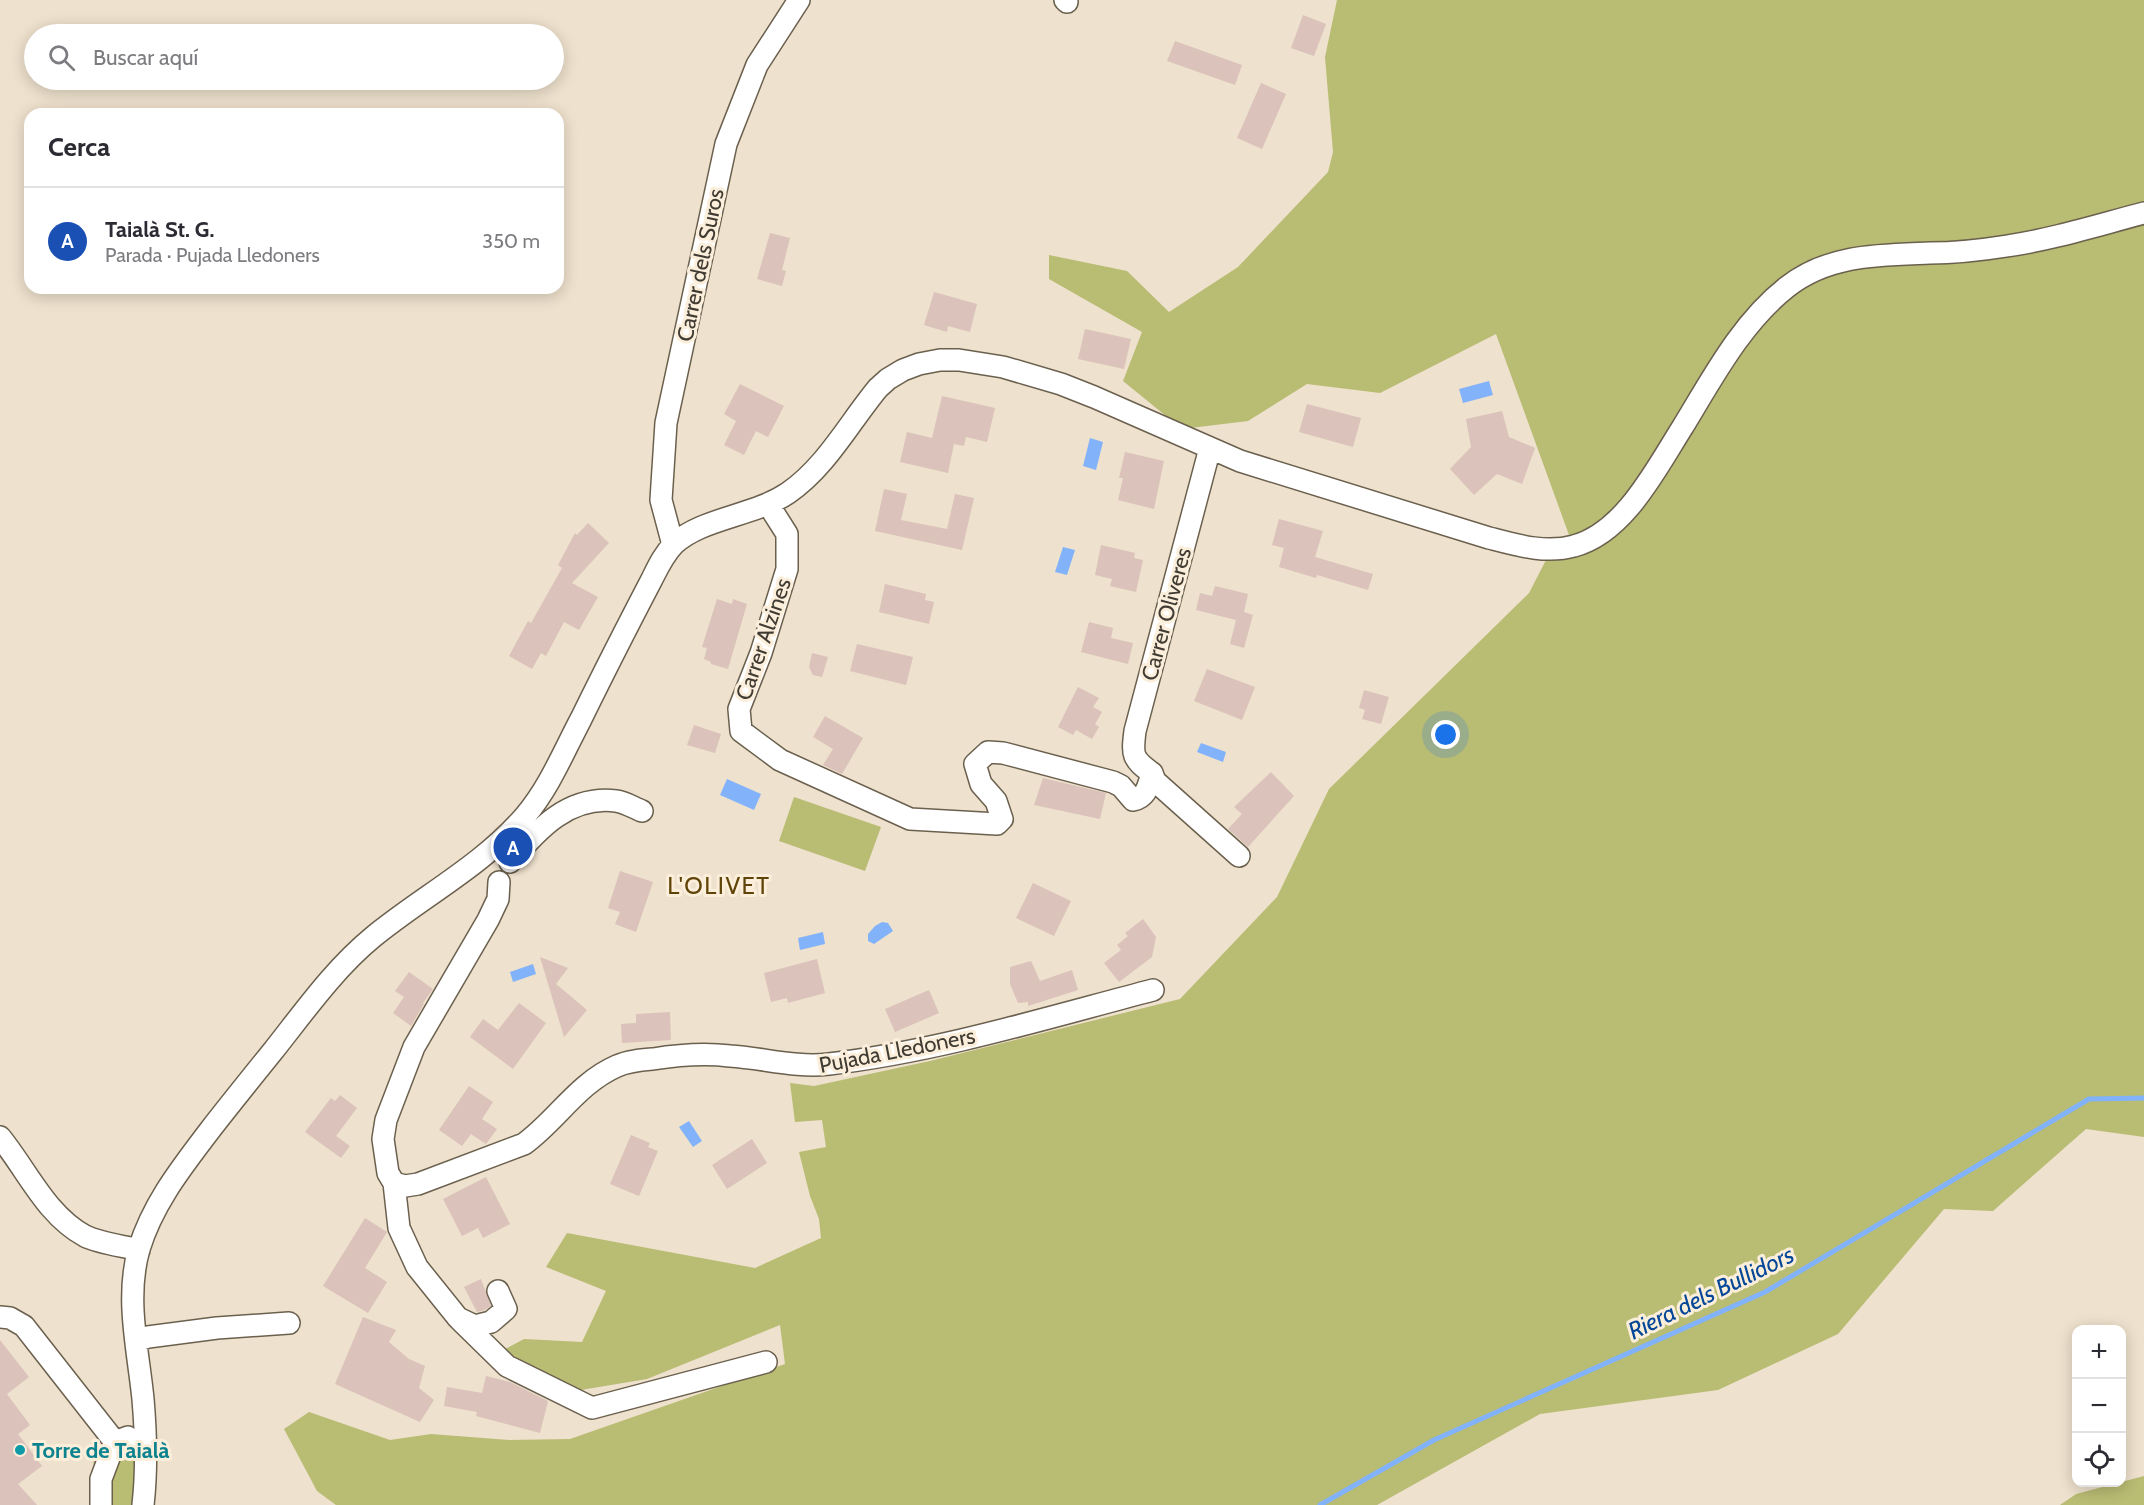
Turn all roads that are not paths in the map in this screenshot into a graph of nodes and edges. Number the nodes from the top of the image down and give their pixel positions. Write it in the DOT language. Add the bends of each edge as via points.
graph roads {
  1 [pos="799,0"];
  2 [pos="2144,213"];
  3 [pos="1210,448"];
  4 [pos="768,504"];
  5 [pos="673,545"];
  6 [pos="1152,773"];
  7 [pos="642,811"];
  8 [pos="504,853"];
  9 [pos="1239,855"];
  10 [pos="466,871"];
  11 [pos="499,882"];
  12 [pos="1153,990"];
  13 [pos="0,1137"];
  14 [pos="394,1183"];
  15 [pos="139,1250"];
  16 [pos="498,1292"];
  17 [pos="0,1317"];
  18 [pos="458,1318"];
  19 [pos="289,1323"];
  20 [pos="136,1341"];
  21 [pos="765,1362"];
  22 [pos="145,1429"];
  23 [pos="115,1442"];
  24 [pos="101,1505"];
  25 [pos="143,1505"];
  1 -- 5 [label="street, Carrer dels Suros" via="757,65 726,144 666,423 661,500"];
  2 -- 3 [label="street" via="2049,239 1983,249 1862,256 1804,275 1773,299 1736,342 1652,477 1624,512 1606,530 1573,546 1544,549 1489,538 1240,461"];
  3 -- 4 [label="street" via="1061,384 995,365 940,360 919,364 888,379 807,478"];
  3 -- 6 [label="street, Carrer Oliveres" via="1135,731 1134,756 1138,764"];
  4 -- 5 [label="street" via="688,533"];
  4 -- 6 [label="street, Carrer Alzines" via="787,534 787,569 739,709 741,731 780,760 910,819 997,824 1002,819 996,801 981,784 975,764 988,752 1113,782 1133,800 1145,794"];
  5 -- 8 [label="street" via="545,788"];
  6 -- 9 [label="street, Carrer Oliveres" via="1155,781"];
  7 -- 8 [label="street" via="618,801 579,804 555,816"];
  8 -- 10 [label="street"];
  8 -- 11 [label="street" via="508,873"];
  10 -- 11 [label="street" via="477,880"];
  10 -- 15 [label="street" via="371,939 346,962 175,1176 152,1215"];
  11 -- 14 [label="street" via="498,899 488,920 414,1047 389,1110 382,1139 388,1173"];
  12 -- 14 [label="street, Pujada Lledoners" via="928,1047 831,1064 809,1066 728,1055 691,1055 619,1065 578,1091 524,1144 418,1184"];
  13 -- 15 [label="street" via="54,1212 71,1226 86,1237"];
  14 -- 18 [label="street" via="399,1228 417,1267"];
  15 -- 20 [label="street" via="132,1308"];
  16 -- 18 [label="street" via="506,1309 491,1322 475,1326"];
  17 -- 23 [label="street" via="24,1326"];
  18 -- 21 [label="street" via="507,1366 592,1408"];
  19 -- 20 [label="street" via="217,1328"];
  20 -- 22 [label="street"];
  22 -- 23 [label="street"];
  22 -- 25 [label="street"];
  23 -- 24 [label="street" via="101,1479"];
}
